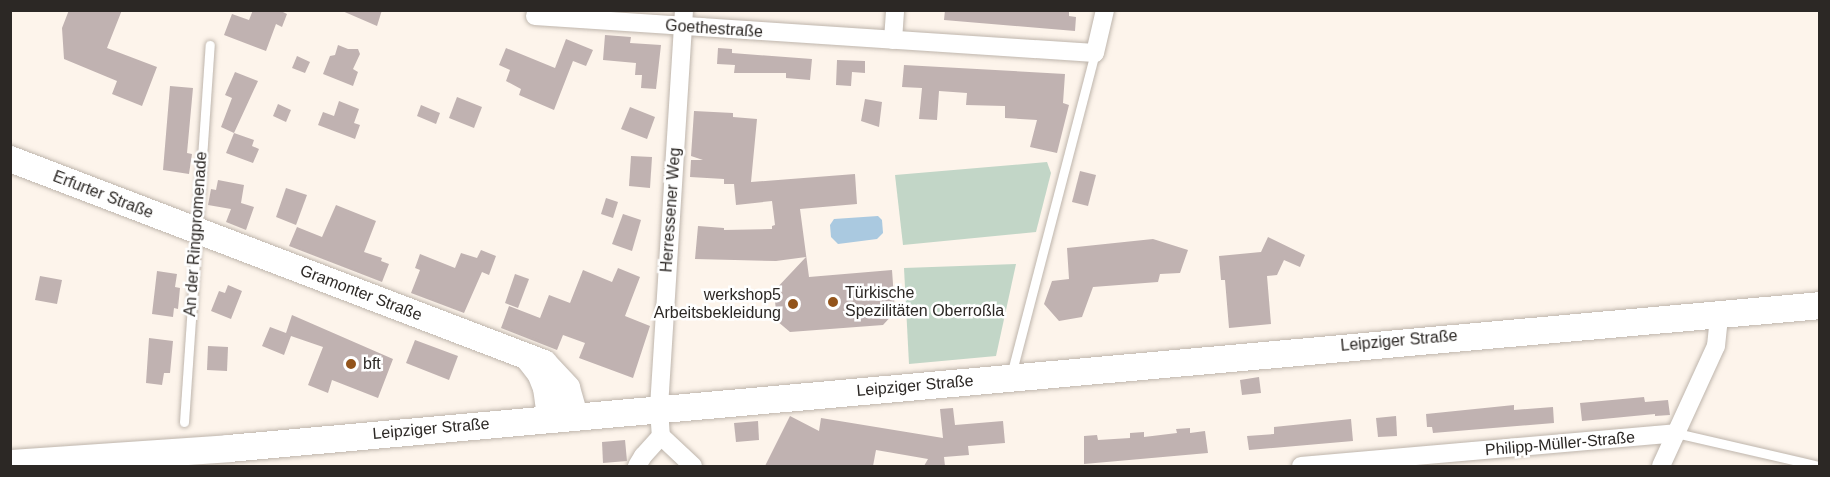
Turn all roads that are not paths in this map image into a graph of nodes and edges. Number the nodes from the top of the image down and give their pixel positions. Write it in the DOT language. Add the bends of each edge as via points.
graph roads {
  1 [pos="895,10"];
  2 [pos="1105,10"];
  3 [pos="535,16"];
  4 [pos="684,19"];
  5 [pos="893,40"];
  6 [pos="210,45"];
  7 [pos="1095,53"];
  8 [pos="10,159"];
  9 [pos="196,230"];
  10 [pos="1820,305"];
  11 [pos="1719,315"];
  12 [pos="1010,377"];
  13 [pos="659,409"];
  14 [pos="563,417"];
  15 [pos="184,422"];
  16 [pos="1676,433"];
  17 [pos="661,436"];
  18 [pos="167,458"];
  19 [pos="1442,460"];
  20 [pos="10,463"];
  21 [pos="637,466"];
  22 [pos="693,466"];
  23 [pos="1301,466"];
  24 [pos="1661,466"];
  25 [pos="1819,466"];
  1 -- 5 [label="street"];
  2 -- 7 [label="street"];
  3 -- 4 [label="street, Goethestraße"];
  4 -- 5 [label="street, Goethestraße"];
  4 -- 13 [label="street, Herressener Weg"];
  5 -- 7 [label="street, Goethestraße"];
  6 -- 9 [label="lane, An der Ringpromenade"];
  7 -- 12 [label="lane"];
  8 -- 9 [label="street, Erfurter Straße"];
  9 -- 14 [label="street, Gramonter Straße" via="544,363 560,378 572,399"];
  9 -- 15 [label="lane, An der Ringpromenade"];
  10 -- 11 [label="main road, Leipziger Straße"];
  11 -- 12 [label="main road, Leipziger Straße"];
  11 -- 16 [label="street" via="1716,346"];
  12 -- 13 [label="main road, Leipziger Straße"];
  13 -- 14 [label="main road, Leipziger Straße"];
  13 -- 17 [label="street, Herressener Weg"];
  14 -- 18 [label="main road, Leipziger Straße"];
  16 -- 19 [label="street, Philipp-Müller-Straße"];
  16 -- 24 [label="street"];
  16 -- 25 [label="lane"];
  17 -- 21 [label="street"];
  17 -- 22 [label="street"];
  18 -- 20 [label="main road, Leipziger Straße"];
  19 -- 23 [label="street, Philipp-Müller-Straße"];
}
